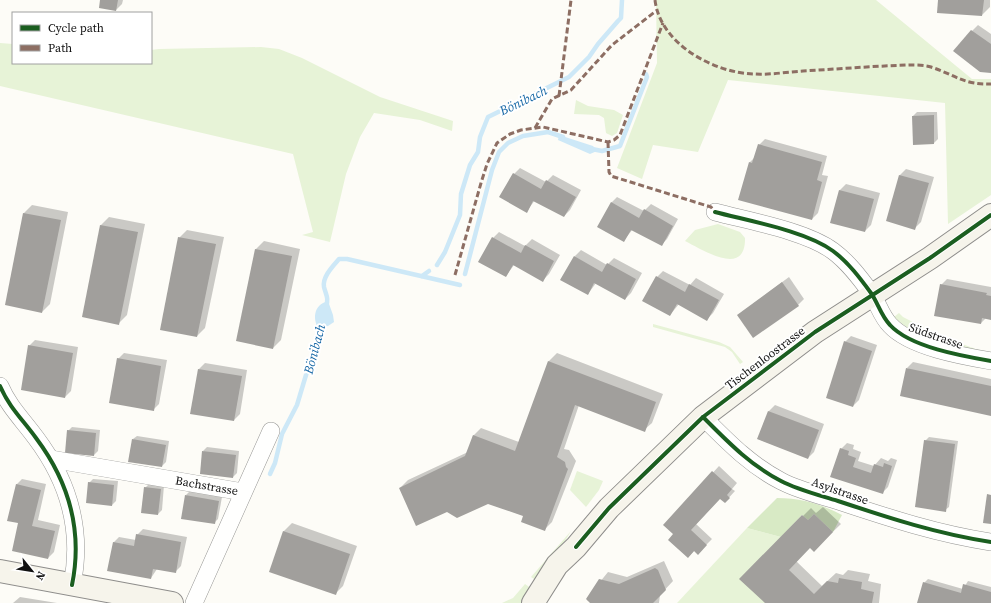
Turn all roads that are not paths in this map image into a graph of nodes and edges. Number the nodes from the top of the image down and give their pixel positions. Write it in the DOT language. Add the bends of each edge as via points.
graph roads {
  1 [pos="715,212"];
  2 [pos="991,215"];
  3 [pos="871,294"];
  4 [pos="991,361"];
  5 [pos="0,386"];
  6 [pos="703,417"];
  7 [pos="271,431"];
  8 [pos="51,459"];
  9 [pos="243,492"];
  10 [pos="991,542"];
  11 [pos="576,547"];
  12 [pos="0,571"];
  13 [pos="72,585"];
  14 [pos="172,603"];
  15 [pos="194,603"];
  16 [pos="533,603"];
  17 [pos="551,603"];
  1 -- 3 [label="street, Südstrasse" via="813,238 844,260"];
  2 -- 3 [label="main road, Tischenloostrasse" via="930,258"];
  3 -- 4 [label="street, Südstrasse" via="890,325 909,339"];
  3 -- 6 [label="main road, Tischenloostrasse" via="815,332"];
  5 -- 8 [label="street" via="7,402"];
  6 -- 10 [label="street, Asylstrasse" via="730,445 781,481 900,522 953,536"];
  6 -- 11 [label="main road, Tischenloostrasse" via="609,508"];
  7 -- 9 [label="street"];
  8 -- 9 [label="street, Bachstrasse"];
  8 -- 13 [label="street" via="66,492 74,519 77,545"];
  9 -- 15 [label="street, Bachstrasse"];
  11 -- 16 [label="main road, Tischenloostrasse" via="557,565"];
  11 -- 17 [label="main road, Tischenloostrasse" via="567,573"];
  12 -- 13 [label="main road"];
  13 -- 14 [label="main road"];
}
